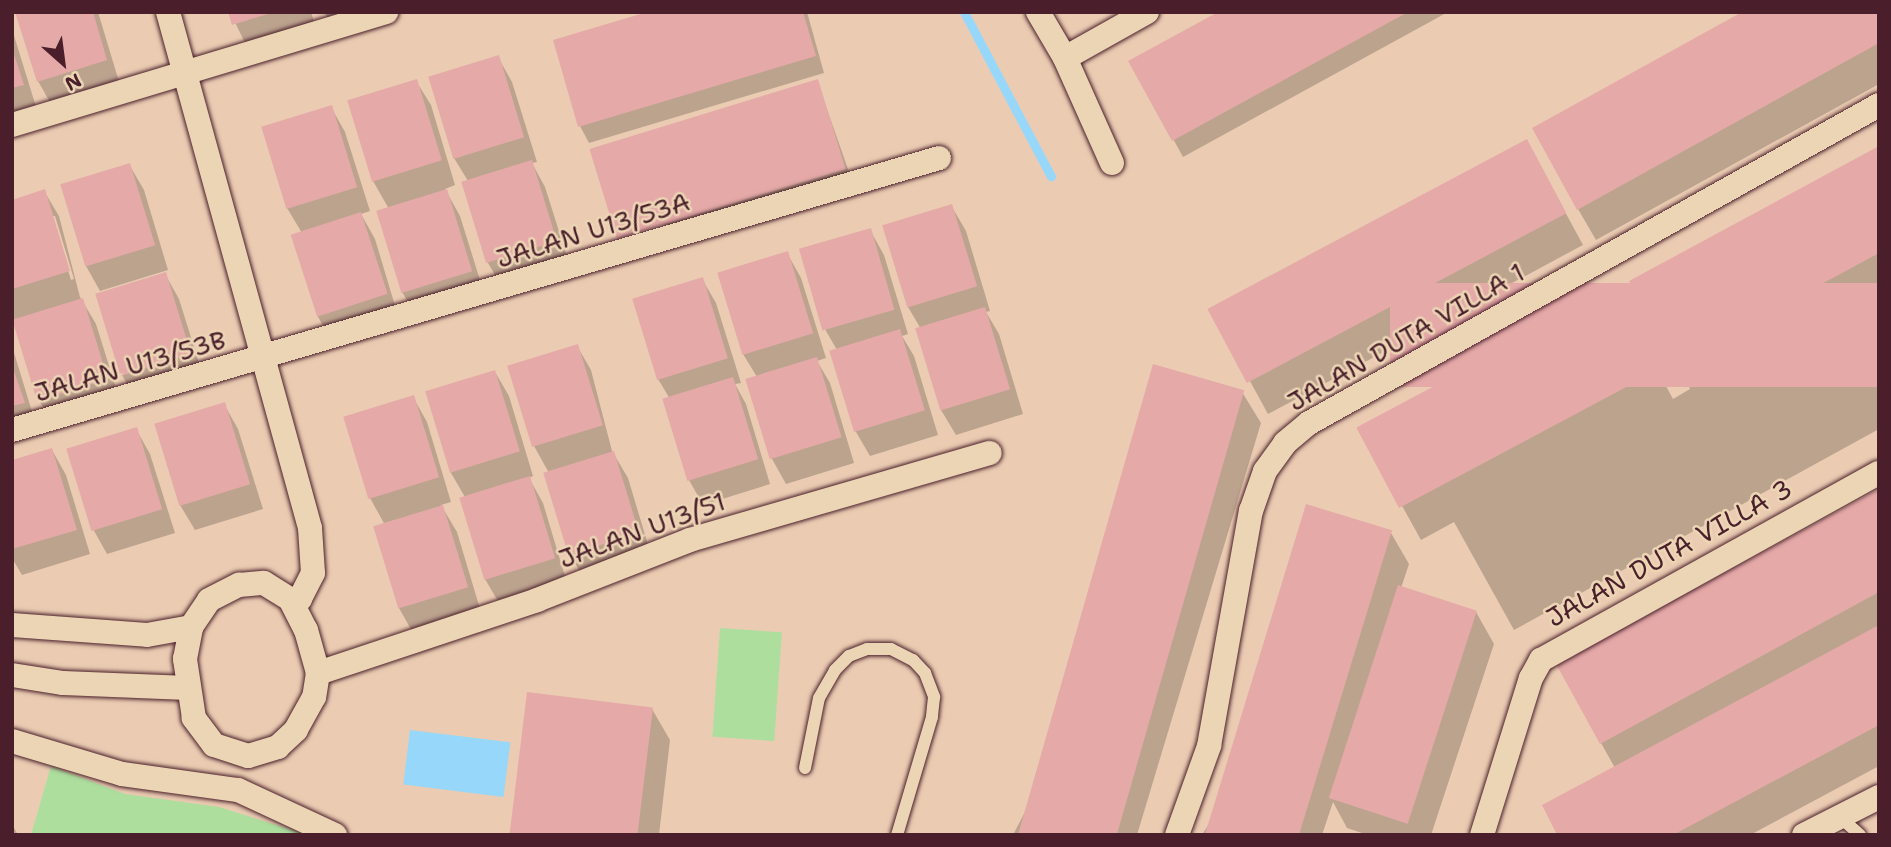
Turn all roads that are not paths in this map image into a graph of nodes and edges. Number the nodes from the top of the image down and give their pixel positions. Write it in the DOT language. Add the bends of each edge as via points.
graph roads {
  1 [pos="169,12"];
  2 [pos="386,12"];
  3 [pos="1038,12"];
  4 [pos="1147,12"];
  5 [pos="1065,58"];
  6 [pos="184,74"];
  7 [pos="1879,106"];
  8 [pos="12,125"];
  9 [pos="939,158"];
  10 [pos="1112,163"];
  11 [pos="264,359"];
  12 [pos="12,430"];
  13 [pos="990,453"];
  14 [pos="1879,473"];
  15 [pos="290,599"];
  16 [pos="12,625"];
  17 [pos="191,626"];
  18 [pos="318,673"];
  19 [pos="12,675"];
  20 [pos="188,688"];
  21 [pos="12,741"];
  22 [pos="248,756"];
  23 [pos="805,768"];
  24 [pos="239,790"];
  25 [pos="1879,797"];
  26 [pos="1840,817"];
  27 [pos="335,835"];
  28 [pos="897,835"];
  29 [pos="1177,835"];
  30 [pos="1482,835"];
  31 [pos="1804,835"];
  32 [pos="1860,835"];
  1 -- 6 [label="street"];
  2 -- 6 [label="street"];
  3 -- 5 [label="street"];
  4 -- 5 [label="street"];
  5 -- 10 [label="street"];
  6 -- 8 [label="street"];
  6 -- 11 [label="street"];
  7 -- 29 [label="street, JALAN DUTA VILLA 1" via="1309,423 1285,443 1265,471 1251,511 1209,746"];
  9 -- 11 [label="street, JALAN U13/53A"];
  11 -- 12 [label="street, JALAN U13/53B"];
  11 -- 15 [label="street" via="310,528 313,573 300,599"];
  13 -- 18 [label="street, JALAN U13/51" via="690,540 537,600"];
  14 -- 30 [label="street, JALAN DUTA VILLA 3" via="1541,660 1531,678"];
  15 -- 17 [label="street" via="264,583 239,585 209,600"];
  15 -- 18 [label="street" via="306,630"];
  16 -- 17 [label="street" via="147,635"];
  17 -- 20 [label="street" via="185,659"];
  18 -- 22 [label="street" via="314,698 296,730 278,747"];
  19 -- 20 [label="street" via="63,683"];
  20 -- 22 [label="street" via="194,718 214,745"];
  21 -- 24 [label="street" via="122,774"];
  22 -- 24 [label="street"];
  23 -- 28 [label="lane" via="819,698 835,670 866,649 891,649 913,660 925,673 934,697"];
  24 -- 27 [label="street"];
  25 -- 26 [label="street"];
  26 -- 31 [label="street"];
  26 -- 32 [label="lane"];
}
